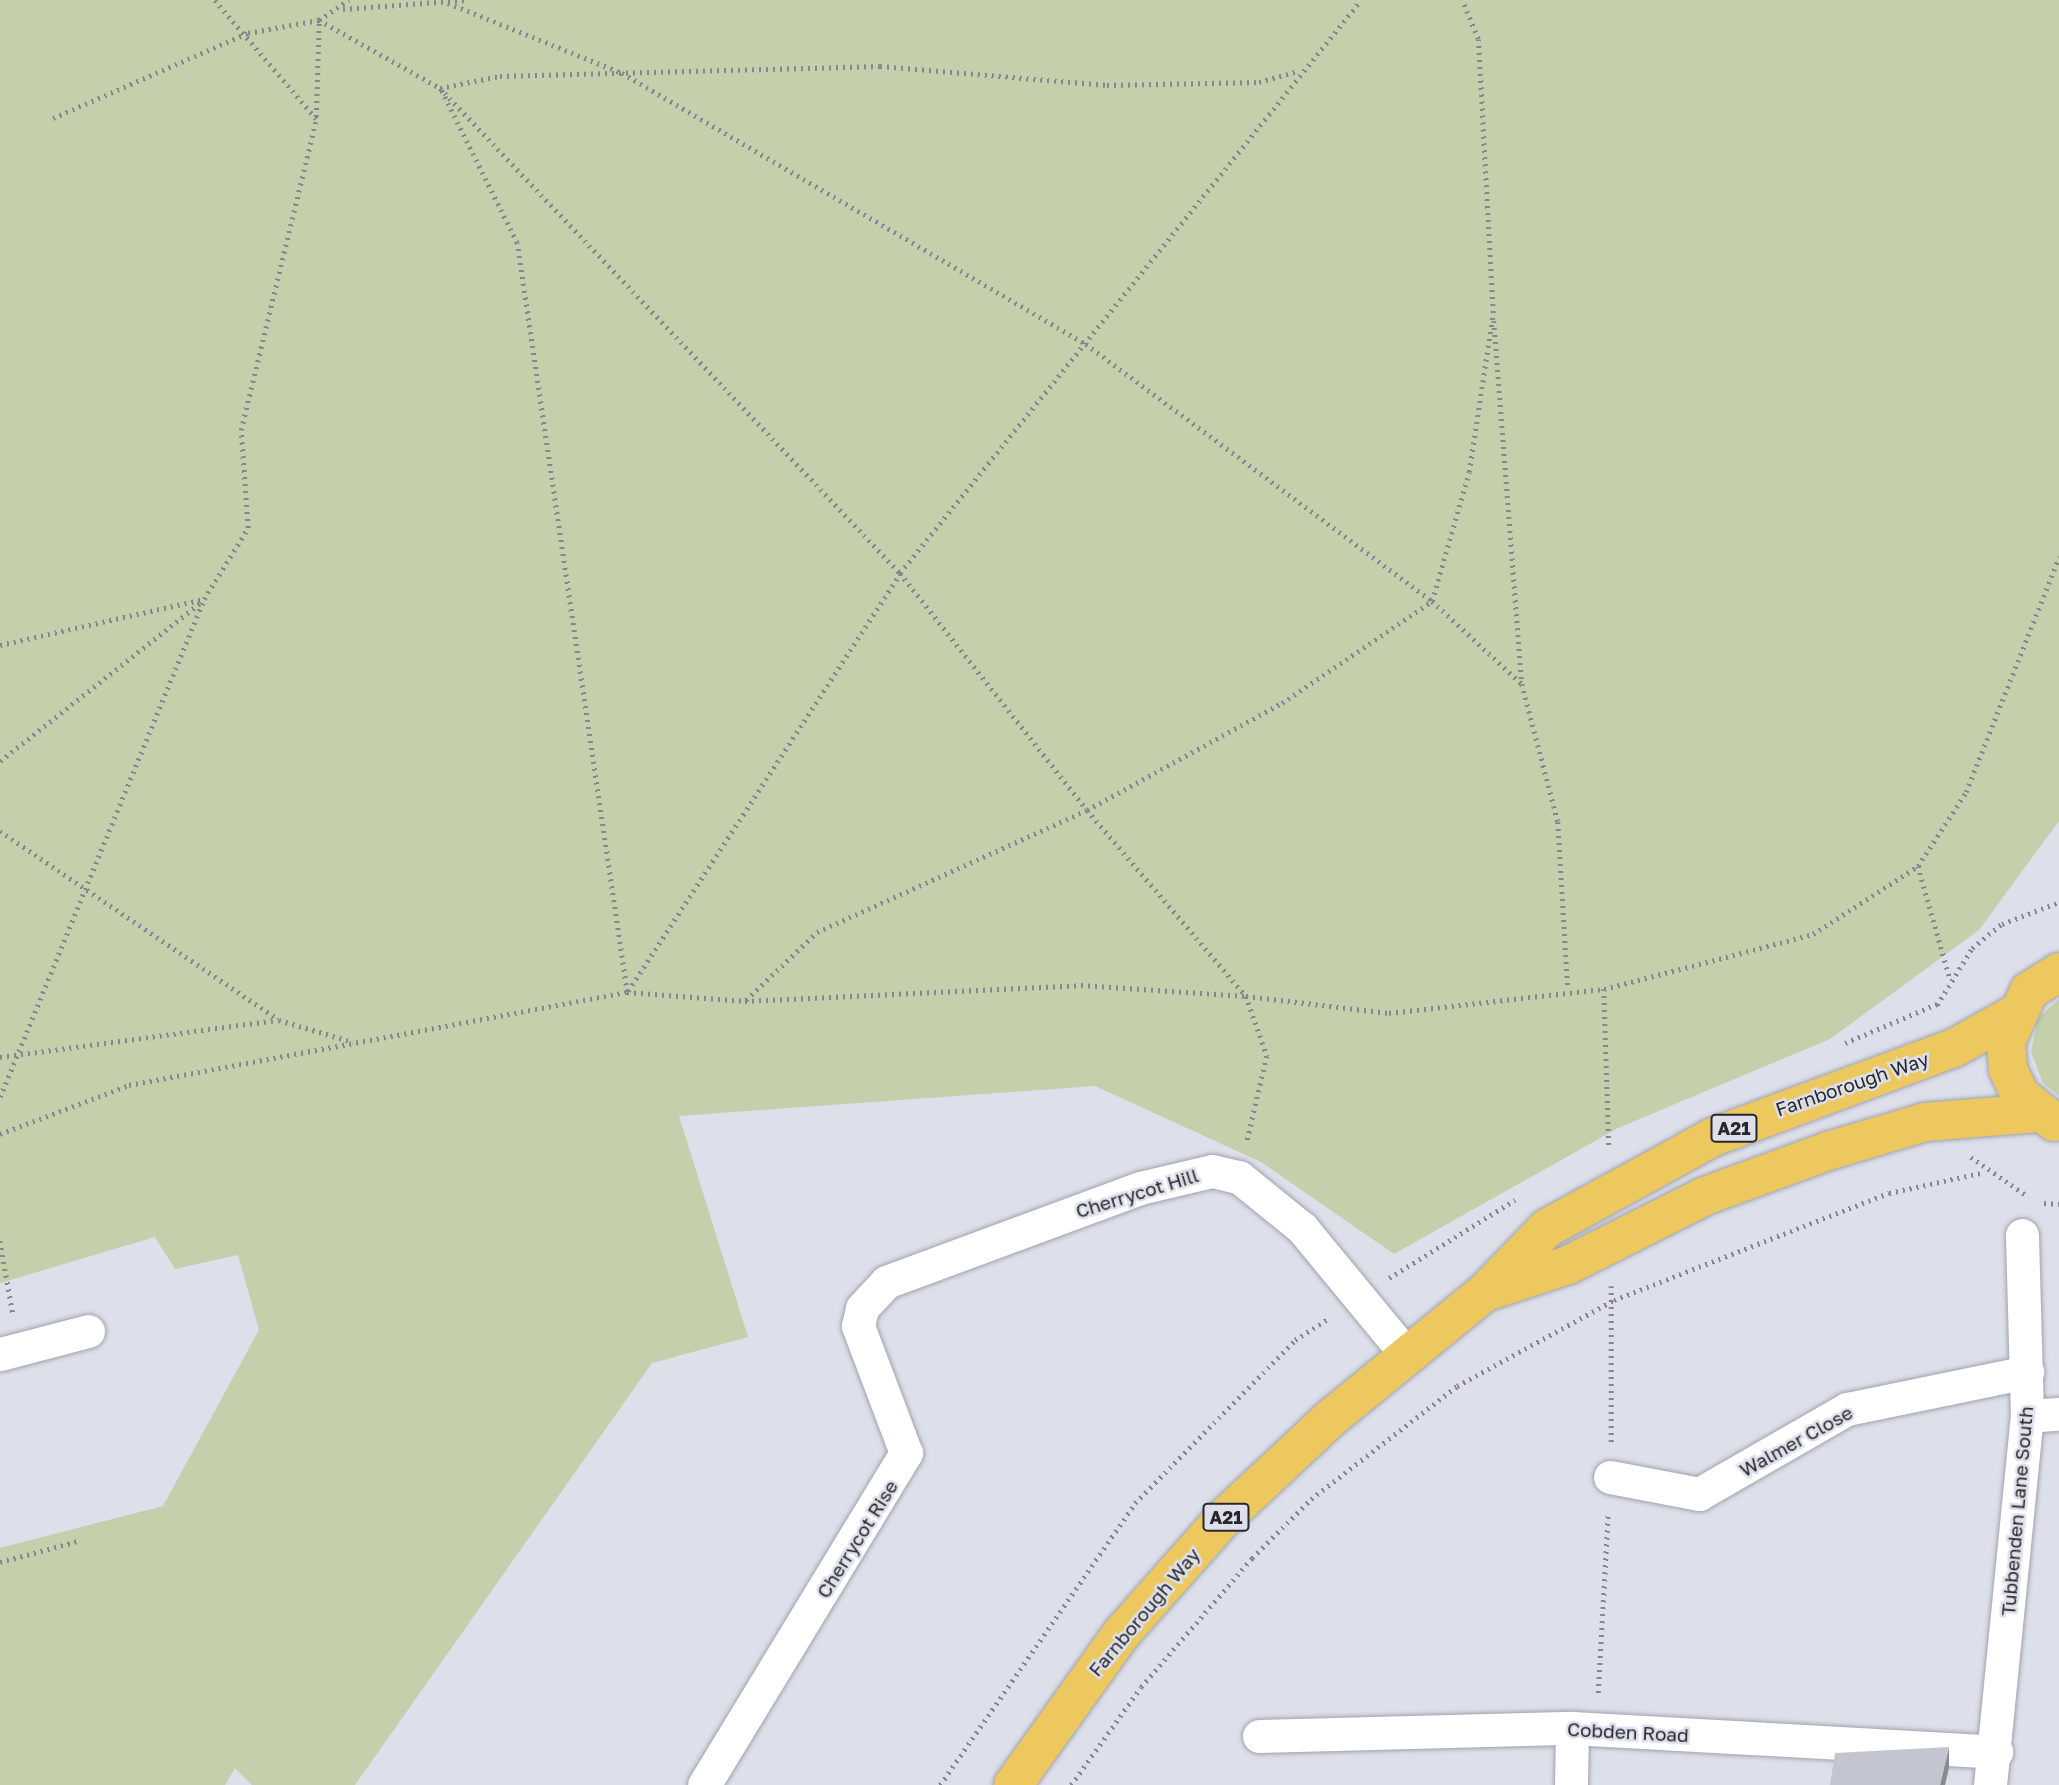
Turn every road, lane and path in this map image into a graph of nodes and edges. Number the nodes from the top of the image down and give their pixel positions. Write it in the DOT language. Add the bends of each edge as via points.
graph roads {
  1 [pos="214,0"];
  2 [pos="349,0"];
  3 [pos="464,0"];
  4 [pos="1361,0"];
  5 [pos="1462,0"];
  6 [pos="449,3"];
  7 [pos="343,9"];
  8 [pos="319,20"];
  9 [pos="248,33"];
  10 [pos="1298,72"];
  11 [pos="622,73"];
  12 [pos="440,88"];
  13 [pos="53,118"];
  14 [pos="316,119"];
  15 [pos="1493,313"];
  16 [pos="1086,344"];
  17 [pos="2059,557"];
  18 [pos="900,573"];
  19 [pos="204,599"];
  20 [pos="1432,601"];
  21 [pos="0,645"];
  22 [pos="1522,684"];
  23 [pos="0,761"];
  24 [pos="1087,810"];
  25 [pos="0,831"];
  26 [pos="1917,866"];
  27 [pos="86,889"];
  28 [pos="2059,902"];
  29 [pos="2059,972"];
  30 [pos="1950,979"];
  31 [pos="1604,989"];
  32 [pos="1568,990"];
  33 [pos="627,992"];
  34 [pos="1246,996"];
  35 [pos="745,1001"];
  36 [pos="1937,1004"];
  37 [pos="2013,1015"];
  38 [pos="279,1020"];
  39 [pos="355,1042"];
  40 [pos="20,1049"];
  41 [pos="0,1056"];
  42 [pos="0,1097"];
  43 [pos="2048,1119"];
  44 [pos="0,1134"];
  45 [pos="1609,1147"];
  46 [pos="1985,1172"];
  47 [pos="1239,1178"];
  48 [pos="1518,1198"];
  49 [pos="2022,1235"];
  50 [pos="0,1241"];
  51 [pos="1605,1243"];
  52 [pos="886,1282"];
  53 [pos="1485,1292"];
  54 [pos="1362,1296"];
  55 [pos="1614,1300"];
  56 [pos="88,1331"];
  57 [pos="10,1352"];
  58 [pos="1406,1354"];
  59 [pos="2027,1372"];
  60 [pos="2043,1415"];
  61 [pos="1611,1477"];
  62 [pos="78,1541"];
  63 [pos="0,1562"];
  64 [pos="1584,1729"];
  65 [pos="1259,1736"];
  66 [pos="1996,1752"];
  67 [pos="704,1785"];
  68 [pos="940,1785"];
  69 [pos="1013,1785"];
  70 [pos="1071,1785"];
  71 [pos="1571,1785"];
  72 [pos="1990,1785"];
  1 -- 9 [label="path"];
  2 -- 7 [label="path"];
  3 -- 6 [label="path"];
  4 -- 10 [label="path"];
  5 -- 15 [label="path" via="1478,39"];
  6 -- 7 [label="path"];
  6 -- 11 [label="path"];
  7 -- 8 [label="path"];
  8 -- 9 [label="path"];
  8 -- 12 [label="path"];
  8 -- 14 [label="path"];
  9 -- 13 [label="path"];
  9 -- 14 [label="path"];
  10 -- 11 [label="path" via="1259,82 1135,85 880,66"];
  10 -- 16 [label="path"];
  11 -- 12 [label="path" via="500,76"];
  11 -- 16 [label="path"];
  12 -- 18 [label="path"];
  12 -- 33 [label="path" via="517,243"];
  14 -- 19 [label="path" via="242,430 248,528"];
  15 -- 20 [label="path" via="1469,472"];
  15 -- 22 [label="path"];
  16 -- 18 [label="path"];
  16 -- 20 [label="path"];
  17 -- 26 [label="path" via="1966,792"];
  18 -- 24 [label="path"];
  18 -- 33 [label="path"];
  19 -- 21 [label="path"];
  19 -- 23 [label="path"];
  19 -- 27 [label="path"];
  20 -- 22 [label="path"];
  20 -- 24 [label="path" via="1282,703"];
  22 -- 32 [label="path" via="1558,822"];
  24 -- 34 [label="path"];
  24 -- 35 [label="path" via="817,932"];
  25 -- 27 [label="path"];
  26 -- 30 [label="path"];
  26 -- 31 [label="path" via="1813,934"];
  27 -- 38 [label="path"];
  27 -- 40 [label="path"];
  28 -- 30 [label="path" via="2002,924 1972,948"];
  29 -- 37 [label="highway" via="2029,991"];
  30 -- 36 [label="path"];
  31 -- 32 [label="path"];
  31 -- 45 [label="path"];
  32 -- 34 [label="path" via="1389,1013"];
  33 -- 35 [label="path"];
  33 -- 39 [label="path"];
  34 -- 35 [label="path" via="1081,985"];
  34 -- 47 [label="path" via="1267,1056"];
  37 -- 43 [label="highway" via="2008,1069"];
  37 -- 53 [label="highway, Farnborough Way / A21" via="1954,1048 1770,1113 1656,1164 1547,1228"];
  38 -- 39 [label="path"];
  38 -- 40 [label="path"];
  39 -- 44 [label="path" via="129,1085"];
  40 -- 41 [label="path"];
  40 -- 42 [label="path"];
  43 -- 51 [label="highway, Farnborough Way / A21" via="1945,1119 1891,1131 1717,1192"];
  46 -- 55 [label="path" via="1889,1192"];
  47 -- 52 [label="street, Cherrycot Hill" via="1212,1171 1176,1177"];
  47 -- 54 [label="street, Cherrycot Hill" via="1302,1228"];
  48 -- 54 [label="path"];
  49 -- 59 [label="street, Tubbenden Lane South"];
  50 -- 57 [label="path"];
  51 -- 53 [label="highway, Farnborough Way / A21" via="1567,1265"];
  51 -- 55 [label="path"];
  52 -- 67 [label="street, Cherrycot Rise" via="862,1308 858,1326 906,1453"];
  53 -- 58 [label="highway, Farnborough Way / A21"];
  54 -- 58 [label="street, Cherrycot Hill"];
  54 -- 68 [label="path" via="1295,1340 1135,1503"];
  55 -- 61 [label="path"];
  55 -- 70 [label="path" via="1457,1386 1311,1499 1195,1621"];
  56 -- 57 [label="street"];
  58 -- 69 [label="highway, Farnborough Way / A21" via="1270,1474 1169,1578"];
  59 -- 60 [label="street, Tubbenden Lane South"];
  59 -- 61 [label="street, Walmer Close" via="1847,1409 1699,1494"];
  60 -- 66 [label="street, Tubbenden Lane South"];
  61 -- 64 [label="path"];
  62 -- 63 [label="path"];
  64 -- 65 [label="street, Cobden Road"];
  64 -- 66 [label="street, Cobden Road"];
  64 -- 71 [label="street"];
  66 -- 72 [label="street, Tubbenden Lane South"];
}
